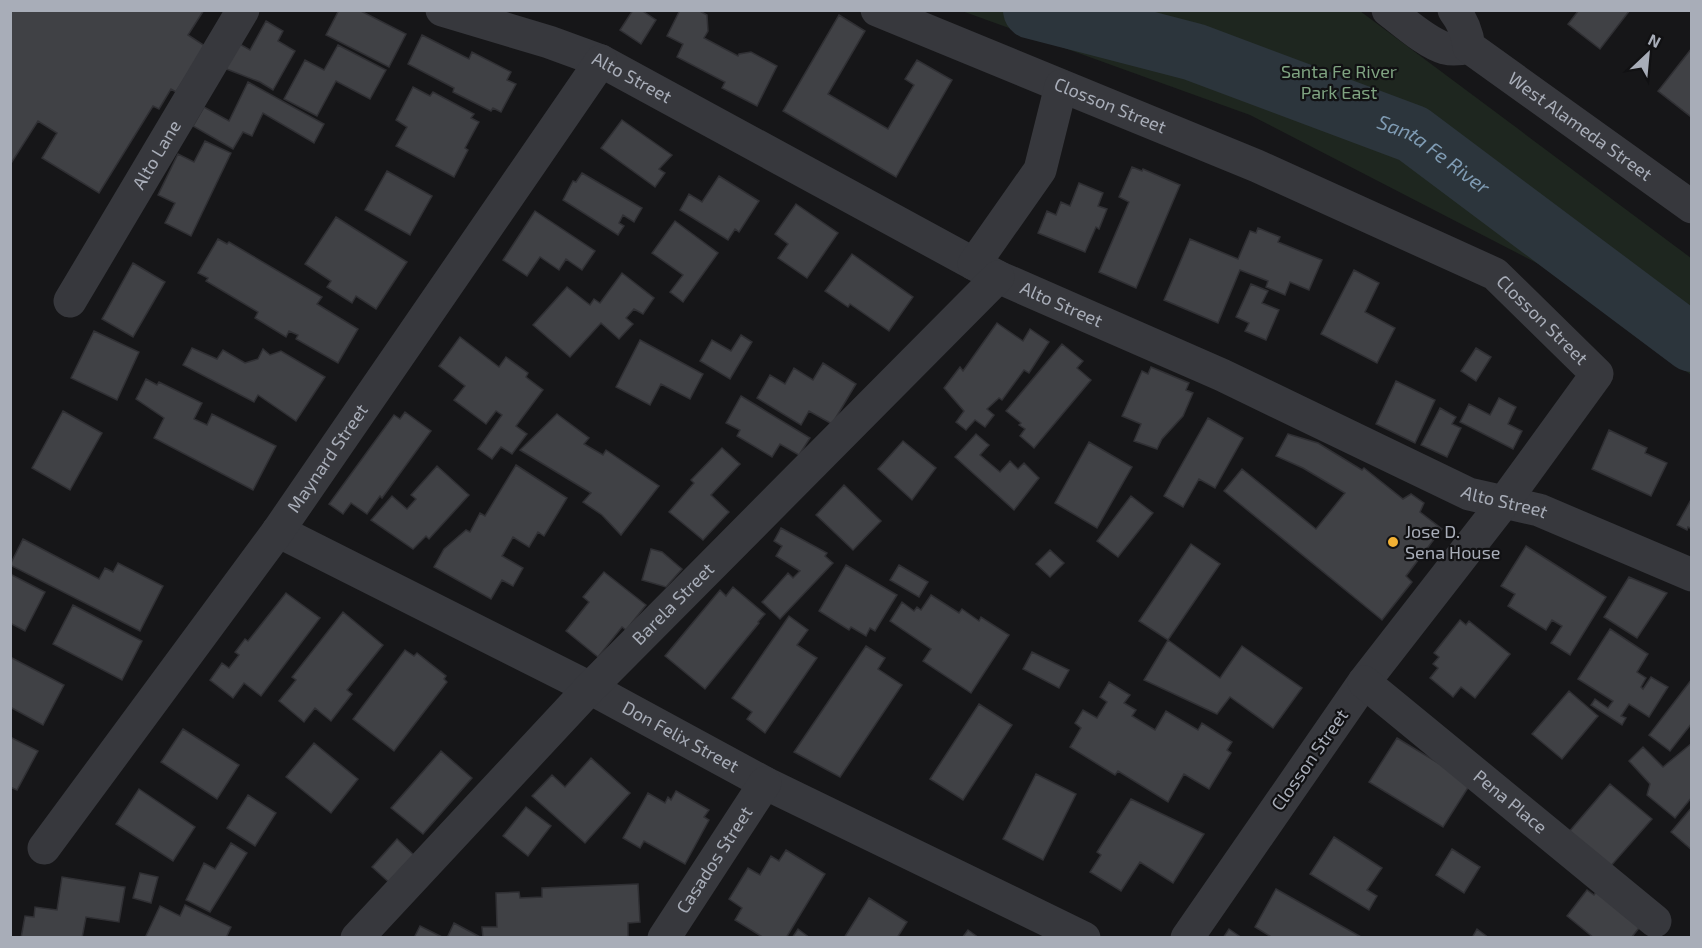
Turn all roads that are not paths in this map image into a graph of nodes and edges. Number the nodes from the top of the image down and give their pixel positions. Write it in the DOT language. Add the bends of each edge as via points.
graph roads {
  1 [pos="243,10"];
  2 [pos="442,10"];
  3 [pos="877,10"];
  4 [pos="1388,10"];
  5 [pos="1454,10"];
  6 [pos="1469,47"];
  7 [pos="601,61"];
  8 [pos="1061,86"];
  9 [pos="1692,207"];
  10 [pos="986,271"];
  11 [pos="70,301"];
  12 [pos="1504,502"];
  13 [pos="278,531"];
  14 [pos="1692,575"];
  15 [pos="1364,682"];
  16 [pos="591,688"];
  17 [pos="765,783"];
  18 [pos="44,848"];
  19 [pos="1655,921"];
  20 [pos="357,938"];
  21 [pos="664,938"];
  22 [pos="1084,938"];
  23 [pos="1187,938"];
  1 -- 11 [label="street, Alto Lane"];
  2 -- 7 [label="street, Alto Street"];
  3 -- 8 [label="street, Closson Street"];
  4 -- 6 [label="street" via="1436,44 1447,49"];
  5 -- 6 [label="street" via="1468,35"];
  6 -- 9 [label="street, West Alameda Street"];
  7 -- 10 [label="street, Alto Street"];
  7 -- 13 [label="street, Maynard Street"];
  8 -- 10 [label="street, Barela Street" via="1040,170"];
  8 -- 12 [label="street, Closson Street" via="1257,166 1495,273 1597,374"];
  10 -- 12 [label="street, Alto Street" via="1222,375 1469,494"];
  10 -- 16 [label="street, Barela Street"];
  12 -- 14 [label="street, Alto Street" via="1539,510"];
  12 -- 15 [label="street, Closson Street"];
  13 -- 16 [label="street, Don Felix Street"];
  13 -- 18 [label="street, Maynard Street"];
  15 -- 19 [label="street, Pena Place"];
  15 -- 23 [label="street, Closson Street"];
  16 -- 17 [label="street, Don Felix Street"];
  16 -- 20 [label="street, Barela Street"];
  17 -- 21 [label="street, Casados Street"];
  17 -- 22 [label="street, Don Felix Street"];
}
